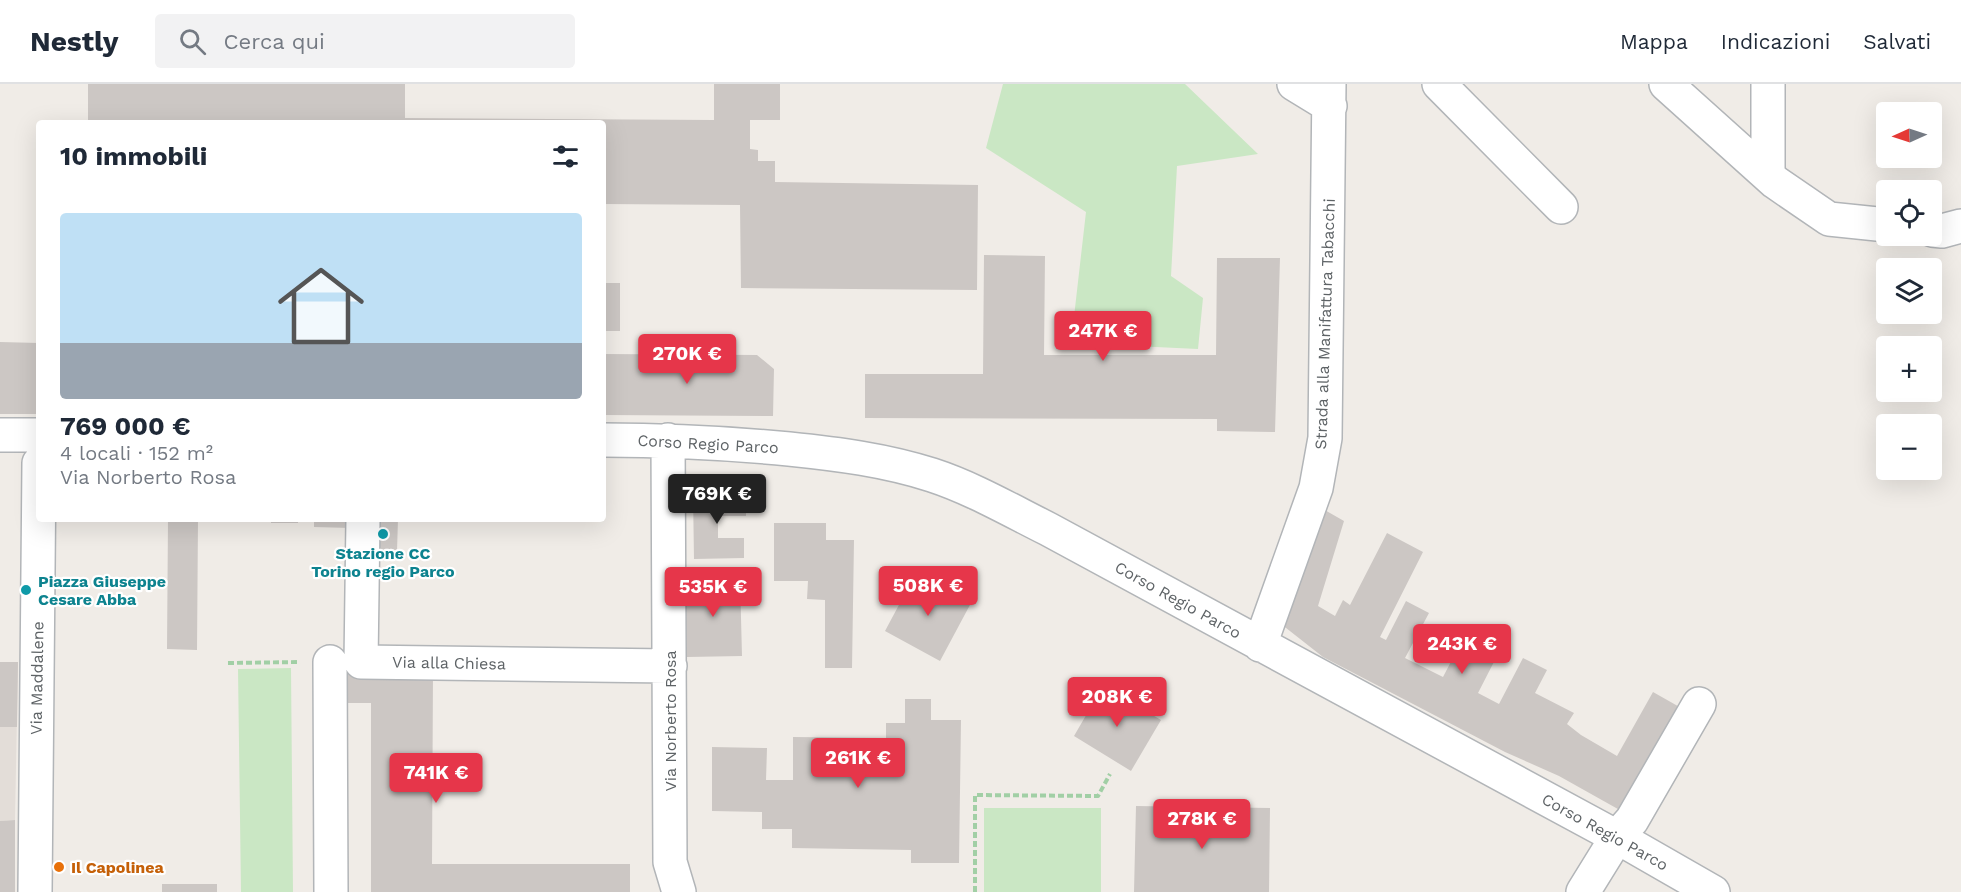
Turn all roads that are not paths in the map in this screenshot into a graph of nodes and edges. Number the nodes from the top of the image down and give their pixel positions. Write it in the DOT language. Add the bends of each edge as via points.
graph roads {
  1 [pos="1294,84"];
  2 [pos="1439,84"];
  3 [pos="1666,84"];
  4 [pos="1768,84"];
  5 [pos="1330,95"];
  6 [pos="1768,176"];
  7 [pos="1561,207"];
  8 [pos="1876,224"];
  9 [pos="1961,226"];
  10 [pos="1942,231"];
  11 [pos="0,435"];
  12 [pos="36,435"];
  13 [pos="606,440"];
  14 [pos="668,440"];
  15 [pos="38,522"];
  16 [pos="363,522"];
  17 [pos="1260,645"];
  18 [pos="346,662"];
  19 [pos="670,666"];
  20 [pos="1699,704"];
  21 [pos="1617,837"];
  22 [pos="675,877"];
  23 [pos="35,892"];
  24 [pos="332,892"];
  25 [pos="1583,892"];
  26 [pos="1713,892"];
  1 -- 5 [label="street, Strada alla Manifattura Tabacchi"];
  2 -- 7 [label="street"];
  3 -- 6 [label="street"];
  4 -- 6 [label="street"];
  5 -- 17 [label="street, Strada alla Manifattura Tabacchi" via="1325,438 1316,488"];
  6 -- 8 [label="street" via="1829,219"];
  9 -- 10 [label="street"];
  11 -- 12 [label="street"];
  13 -- 14 [label="street, Corso Regio Parco"];
  14 -- 17 [label="street, Corso Regio Parco" via="846,455 893,463 935,476 1047,529"];
  14 -- 19 [label="street, Via Norberto Rosa"];
  15 -- 23 [label="street, Via Maddalene"];
  16 -- 18 [label="street"];
  17 -- 21 [label="street, Corso Regio Parco"];
  18 -- 19 [label="street, Via alla Chiesa"];
  18 -- 24 [label="street"];
  19 -- 22 [label="street, Via Norberto Rosa"];
  20 -- 21 [label="street" via="1632,820"];
  21 -- 25 [label="street"];
  21 -- 26 [label="street, Corso Regio Parco"];
}
